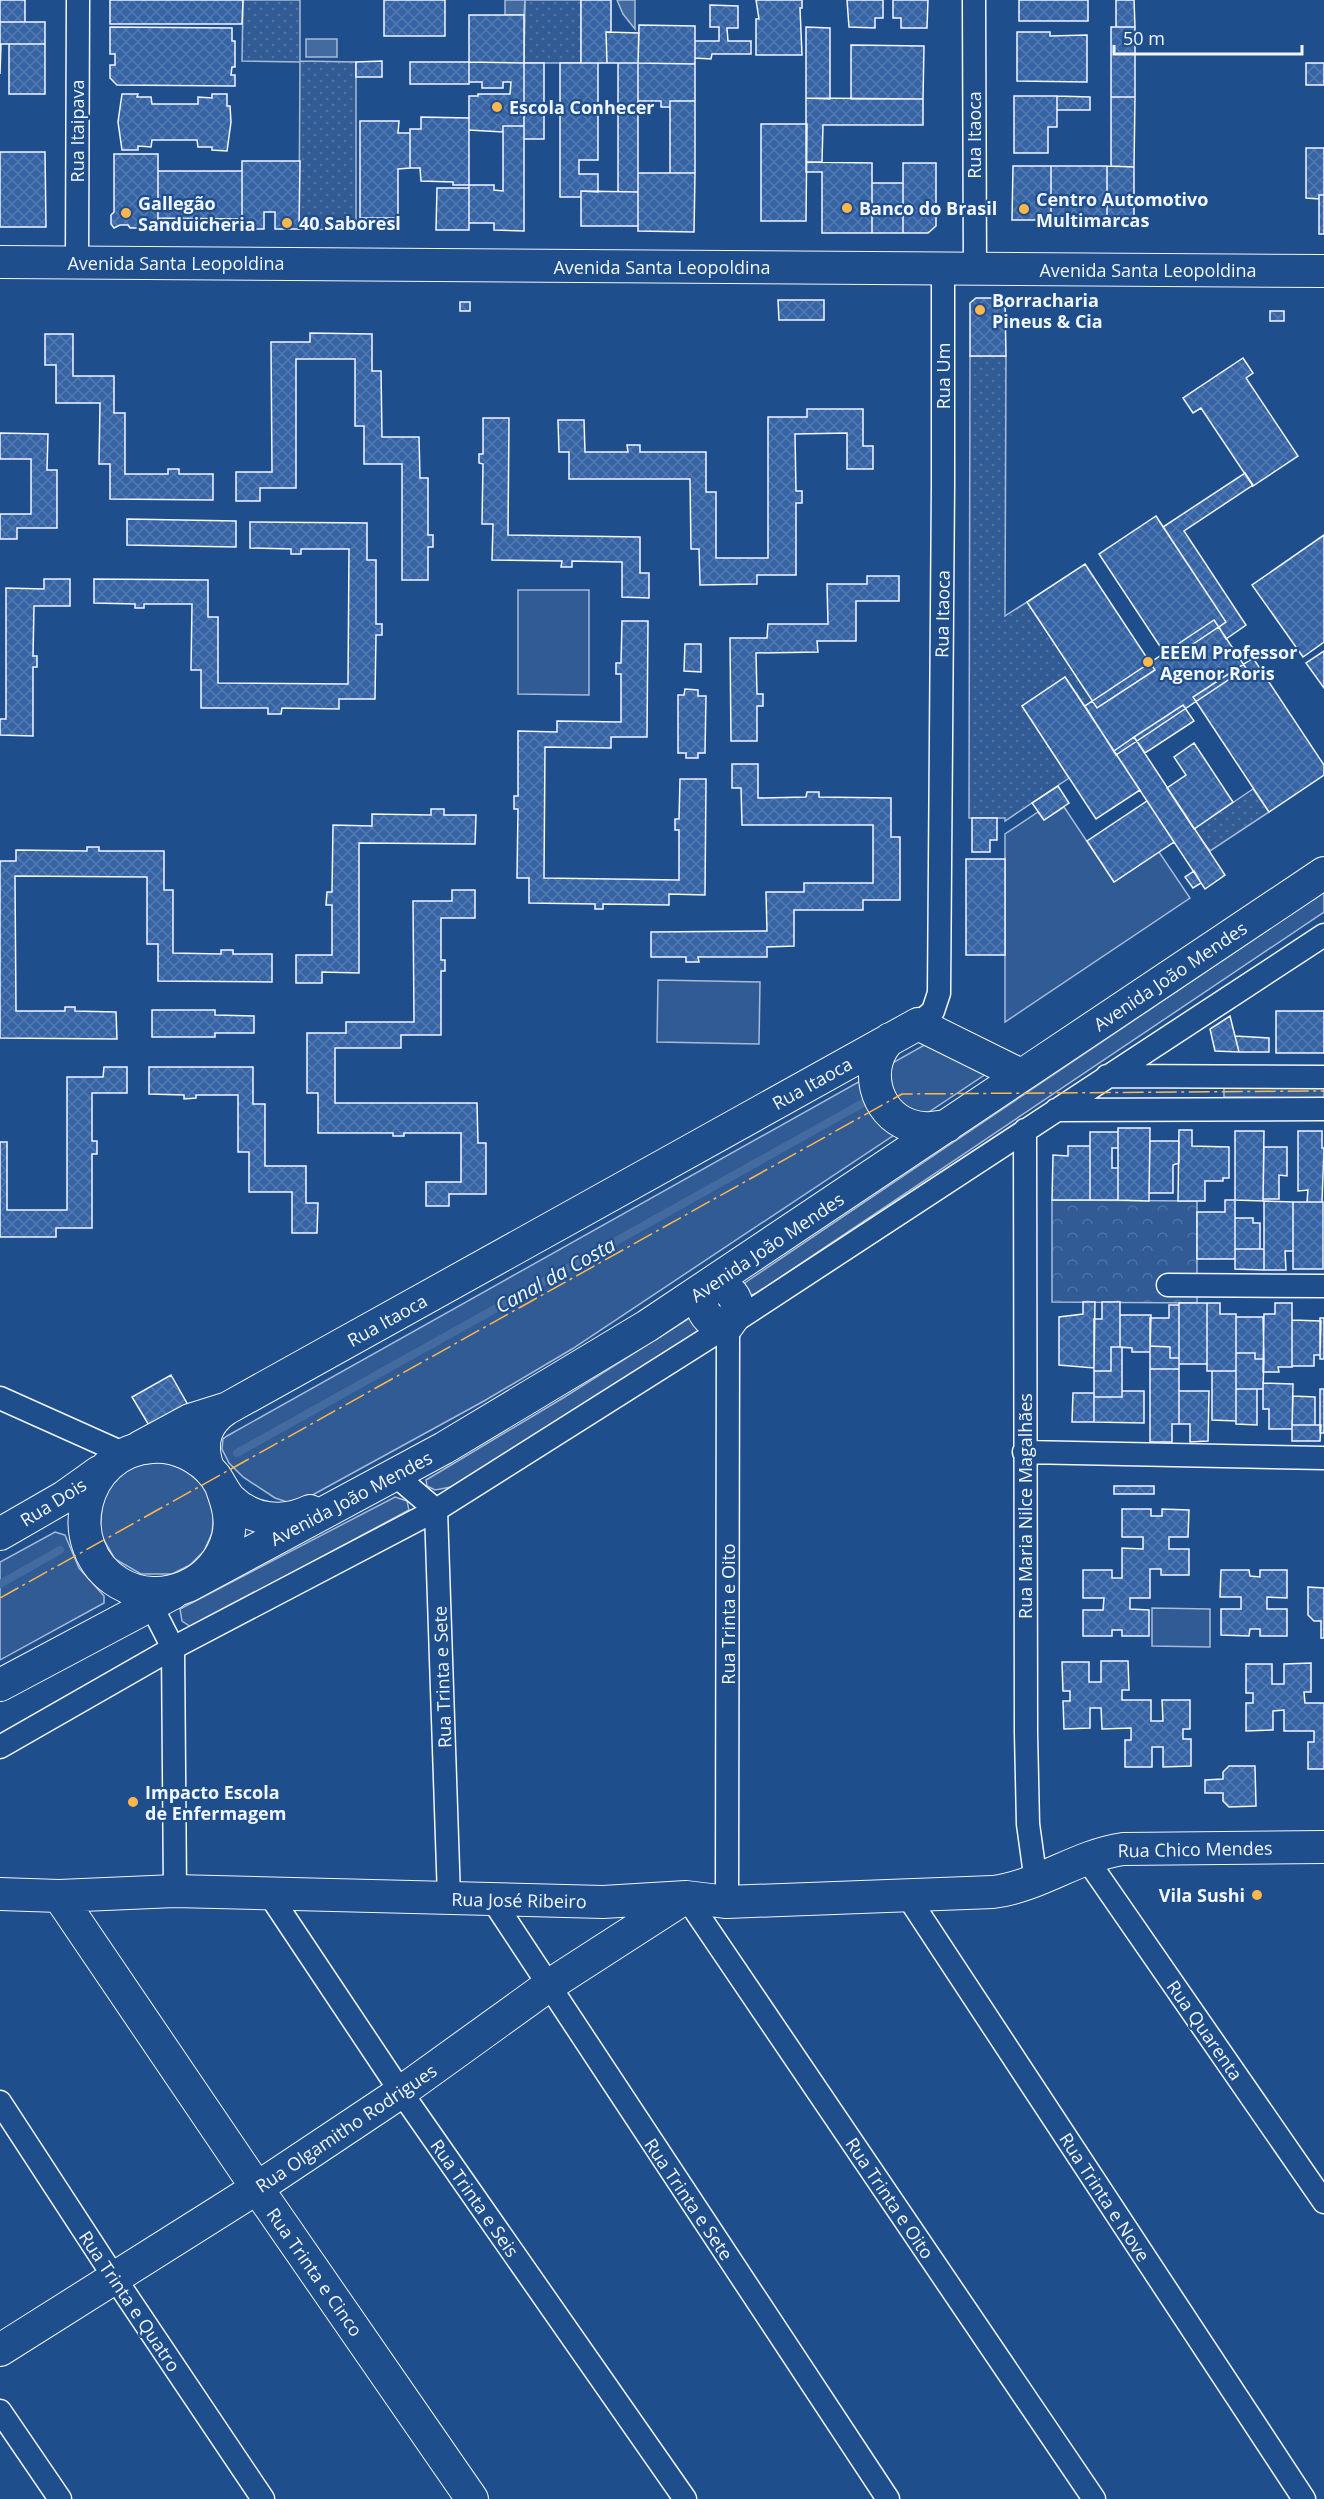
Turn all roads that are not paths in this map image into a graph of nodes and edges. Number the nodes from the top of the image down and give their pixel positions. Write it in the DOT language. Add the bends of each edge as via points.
graph roads {
  1 [pos="78,0"];
  2 [pos="974,0"];
  3 [pos="0,262"];
  4 [pos="77,262"];
  5 [pos="943,269"];
  6 [pos="975,269"];
  7 [pos="1324,271"];
  8 [pos="944,484"];
  9 [pos="1324,873"];
  10 [pos="1324,935"];
  11 [pos="918,1024"];
  12 [pos="890,1039"];
  13 [pos="962,1045"];
  14 [pos="1148,1050"];
  15 [pos="1021,1075"];
  16 [pos="1107,1076"];
  17 [pos="1155,1076"];
  18 [pos="1207,1076"];
  19 [pos="1324,1077"];
  20 [pos="1198,1108"];
  21 [pos="1324,1109"];
  22 [pos="1056,1110"];
  23 [pos="959,1118"];
  24 [pos="1026,1130"];
  25 [pos="1168,1285"];
  26 [pos="1324,1286"];
  27 [pos="719,1305"];
  28 [pos="0,1398"];
  29 [pos="226,1409"];
  30 [pos="1024,1452"];
  31 [pos="122,1457"];
  32 [pos="1324,1458"];
  33 [pos="395,1475"];
  34 [pos="215,1478"];
  35 [pos="359,1495"];
  36 [pos="436,1510"];
  37 [pos="0,1534"];
  38 [pos="171,1594"];
  39 [pos="172,1648"];
  40 [pos="0,1685"];
  41 [pos="0,1747"];
  42 [pos="1324,1847"];
  43 [pos="1086,1858"];
  44 [pos="1036,1882"];
  45 [pos="175,1891"];
  46 [pos="0,1894"];
  47 [pos="269,1894"];
  48 [pos="906,1894"];
  49 [pos="59,1896"];
  50 [pos="686,1897"];
  51 [pos="448,1898"];
  52 [pos="492,1899"];
  53 [pos="727,1902"];
  54 [pos="548,1986"];
  55 [pos="401,2092"];
  56 [pos="0,2102"];
  57 [pos="257,2188"];
  58 [pos="1324,2202"];
  59 [pos="114,2277"];
  60 [pos="0,2350"];
  61 [pos="0,2411"];
  62 [pos="60,2499"];
  63 [pos="263,2499"];
  64 [pos="472,2499"];
  65 [pos="686,2499"];
  66 [pos="888,2499"];
  67 [pos="1094,2499"];
  68 [pos="1304,2499"];
  1 -- 4 [label="street, Rua Itaipava"];
  2 -- 6 [label="street, Rua Itaoca"];
  3 -- 4 [label="street, Avenida Santa Leopoldina"];
  4 -- 5 [label="street, Avenida Santa Leopoldina"];
  5 -- 6 [label="street, Avenida Santa Leopoldina"];
  5 -- 8 [label="street, Rua Um"];
  6 -- 7 [label="street, Avenida Santa Leopoldina"];
  8 -- 11 [label="street, Rua Itaoca" via="939,993 933,1011"];
  9 -- 15 [label="street, Avenida João Mendes"];
  10 -- 14 [label="street"];
  11 -- 12 [label="street, Rua Itaoca"];
  11 -- 13 [label="street"];
  12 -- 23 [label="street" via="874,1072 881,1101 896,1118 924,1129"];
  12 -- 29 [label="street, Rua Itaoca"];
  13 -- 15 [label="street"];
  13 -- 23 [label="street" via="980,1076 978,1093"];
  14 -- 16 [label="street, Avenida João Mendes"];
  14 -- 17 [label="street"];
  15 -- 23 [label="street, Avenida João Mendes"];
  16 -- 17 [label="street"];
  16 -- 22 [label="street, Avenida João Mendes"];
  17 -- 18 [label="street"];
  17 -- 20 [label="street" via="1167,1097"];
  18 -- 19 [label="street"];
  18 -- 20 [label="street"];
  20 -- 21 [label="street"];
  20 -- 22 [label="street"];
  22 -- 24 [label="street, Avenida João Mendes"];
  23 -- 27 [label="street, Avenida João Mendes"];
  24 -- 27 [label="street, Avenida João Mendes"];
  24 -- 30 [label="street, Rua Maria Nilce Magalhães"];
  25 -- 26 [label="street"];
  27 -- 33 [label="street, Avenida João Mendes" via="554,1383"];
  27 -- 36 [label="street, Avenida João Mendes"];
  27 -- 53 [label="street, Rua Trinta e Oito"];
  28 -- 31 [label="street"];
  29 -- 31 [label="street, Rua Dois" via="190,1420"];
  29 -- 34 [label="street" via="206,1430 203,1449"];
  30 -- 32 [label="street"];
  30 -- 44 [label="street, Rua Maria Nilce Magalhães" via="1028,1824"];
  31 -- 34 [label="street" via="162,1447 175,1449 187,1453"];
  31 -- 37 [label="street, Rua Dois"];
  31 -- 38 [label="street" via="90,1489 84,1512 86,1537 94,1559 110,1576 130,1588"];
  33 -- 35 [label="street, Avenida João Mendes"];
  33 -- 36 [label="street"];
  34 -- 35 [label="street" via="235,1503 252,1514 276,1519 299,1516"];
  34 -- 38 [label="street" via="229,1513 227,1539 209,1571"];
  35 -- 38 [label="street, Avenida João Mendes"];
  36 -- 39 [label="street, Avenida João Mendes"];
  36 -- 51 [label="street, Rua Trinta e Sete"];
  38 -- 39 [label="street"];
  38 -- 40 [label="street, Avenida João Mendes"];
  39 -- 41 [label="street, Avenida João Mendes"];
  39 -- 45 [label="street"];
  42 -- 43 [label="street, Rua Chico Mendes" via="1123,1849"];
  43 -- 44 [label="street, Rua Chico Mendes"];
  43 -- 58 [label="street, Rua Quarenta"];
  44 -- 48 [label="street, Rua José Ribeiro" via="993,1893"];
  45 -- 47 [label="street, Rua José Ribeiro"];
  45 -- 49 [label="street, Rua José Ribeiro"];
  46 -- 49 [label="street, Rua José Ribeiro"];
  47 -- 51 [label="street, Rua José Ribeiro"];
  47 -- 55 [label="street, Rua Trinta e Seis"];
  48 -- 53 [label="street, Rua José Ribeiro"];
  48 -- 68 [label="street, Rua Trinta e Nove"];
  49 -- 57 [label="street, Rua Trinta e Cinco"];
  50 -- 52 [label="street, Rua José Ribeiro" via="603,1902"];
  50 -- 53 [label="street, Rua José Ribeiro"];
  50 -- 54 [label="street, Rua Olgamitho Rodrigues"];
  50 -- 67 [label="street, Rua Trinta e Oito"];
  51 -- 52 [label="street, Rua José Ribeiro"];
  52 -- 54 [label="street, Rua Trinta e Sete"];
  54 -- 55 [label="street, Rua Olgamitho Rodrigues"];
  54 -- 66 [label="street, Rua Trinta e Sete"];
  55 -- 57 [label="street, Rua Olgamitho Rodrigues"];
  55 -- 65 [label="street, Rua Trinta e Seis"];
  56 -- 59 [label="street, Rua Trinta e Quatro"];
  57 -- 59 [label="street, Rua Olgamitho Rodrigues"];
  57 -- 64 [label="street, Rua Trinta e Cinco"];
  59 -- 60 [label="street, Rua Olgamitho Rodrigues"];
  59 -- 63 [label="street, Rua Trinta e Quatro"];
  61 -- 62 [label="street"];
}
